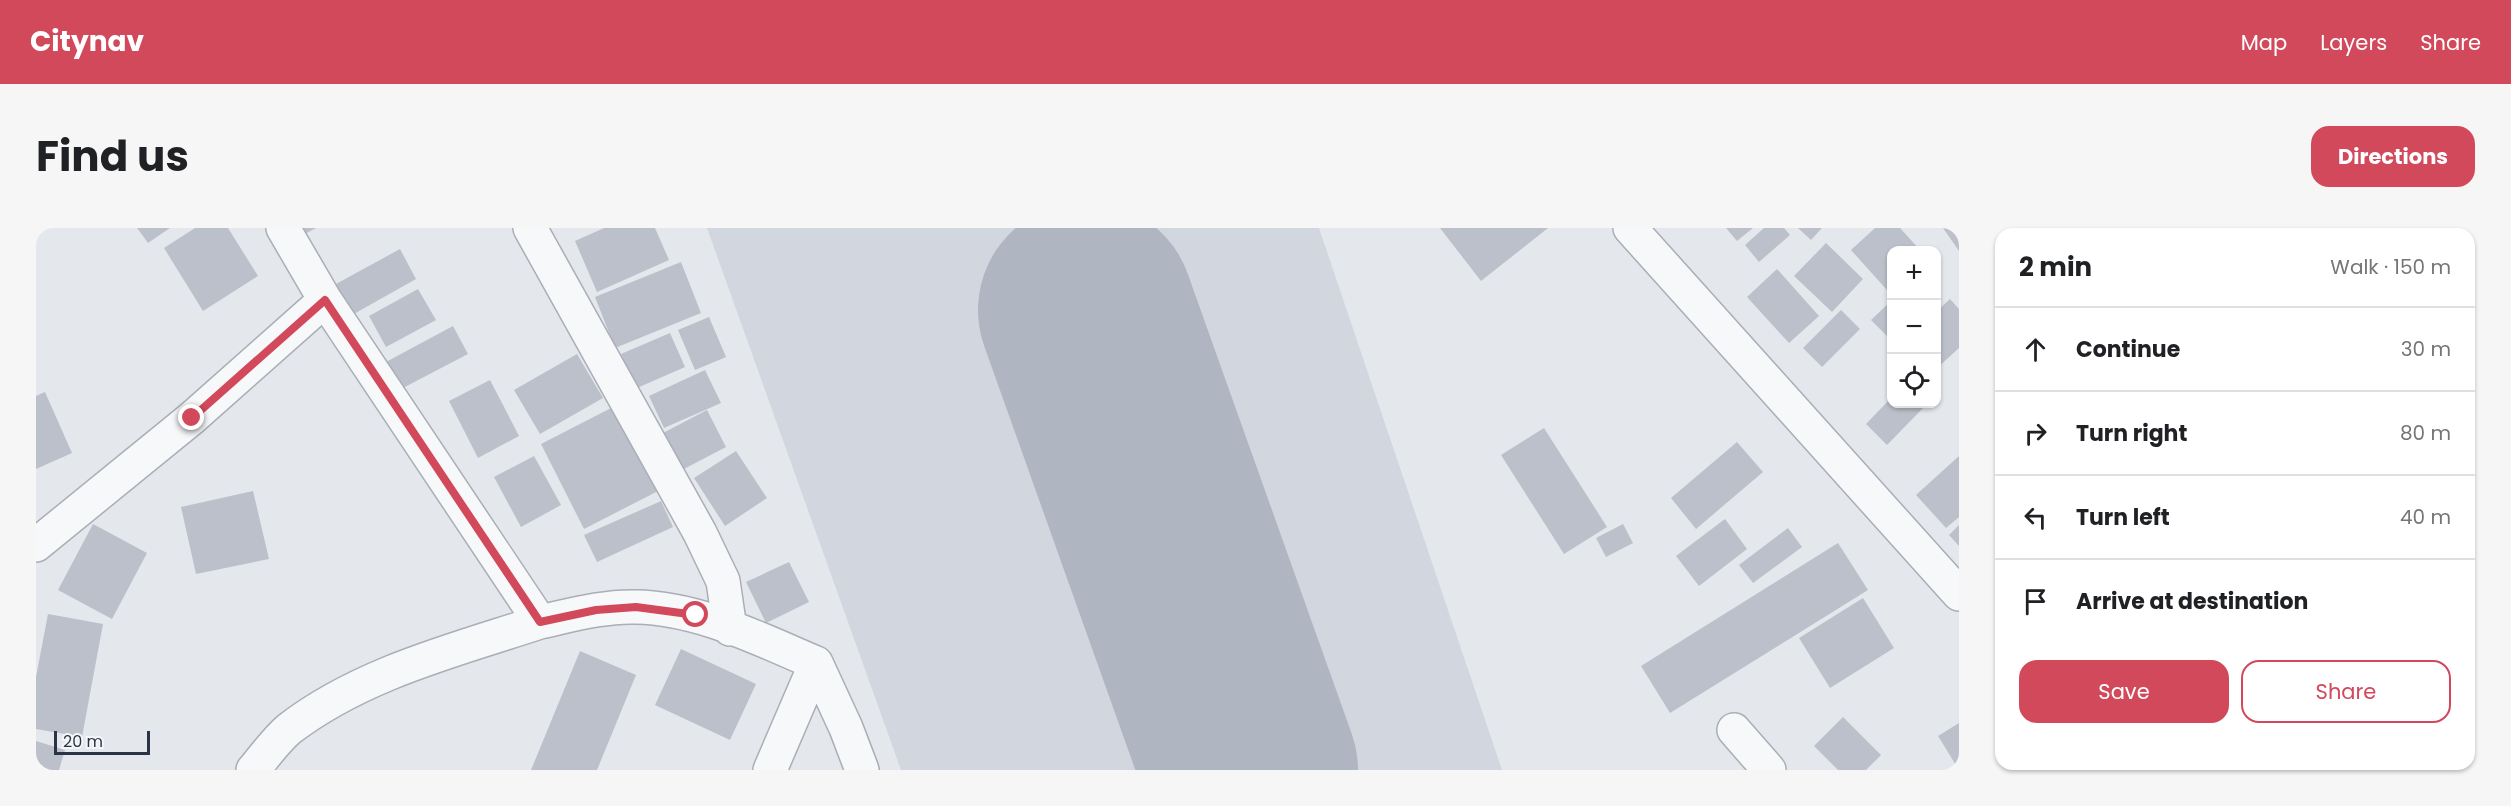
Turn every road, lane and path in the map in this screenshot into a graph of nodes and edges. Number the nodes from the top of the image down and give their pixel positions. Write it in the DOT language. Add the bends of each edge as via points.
graph roads {
  1 [pos="283,228"];
  2 [pos="530,228"];
  3 [pos="1630,228"];
  4 [pos="325,300"];
  5 [pos="36,545"];
  6 [pos="1959,594"];
  7 [pos="540,622"];
  8 [pos="730,629"];
  9 [pos="816,663"];
  10 [pos="1734,730"];
  11 [pos="253,770"];
  12 [pos="770,770"];
  13 [pos="862,770"];
  14 [pos="1768,770"];
  1 -- 4 [label="street"];
  2 -- 8 [label="street" via="700,533 723,580"];
  3 -- 6 [label="street"];
  4 -- 5 [label="street" via="192,418"];
  4 -- 7 [label="street"];
  7 -- 8 [label="street" via="596,610 636,607 696,615"];
  7 -- 11 [label="street" via="357,687 288,730"];
  8 -- 9 [label="street"];
  9 -- 12 [label="street"];
  9 -- 13 [label="street"];
  10 -- 14 [label="street"];
}
